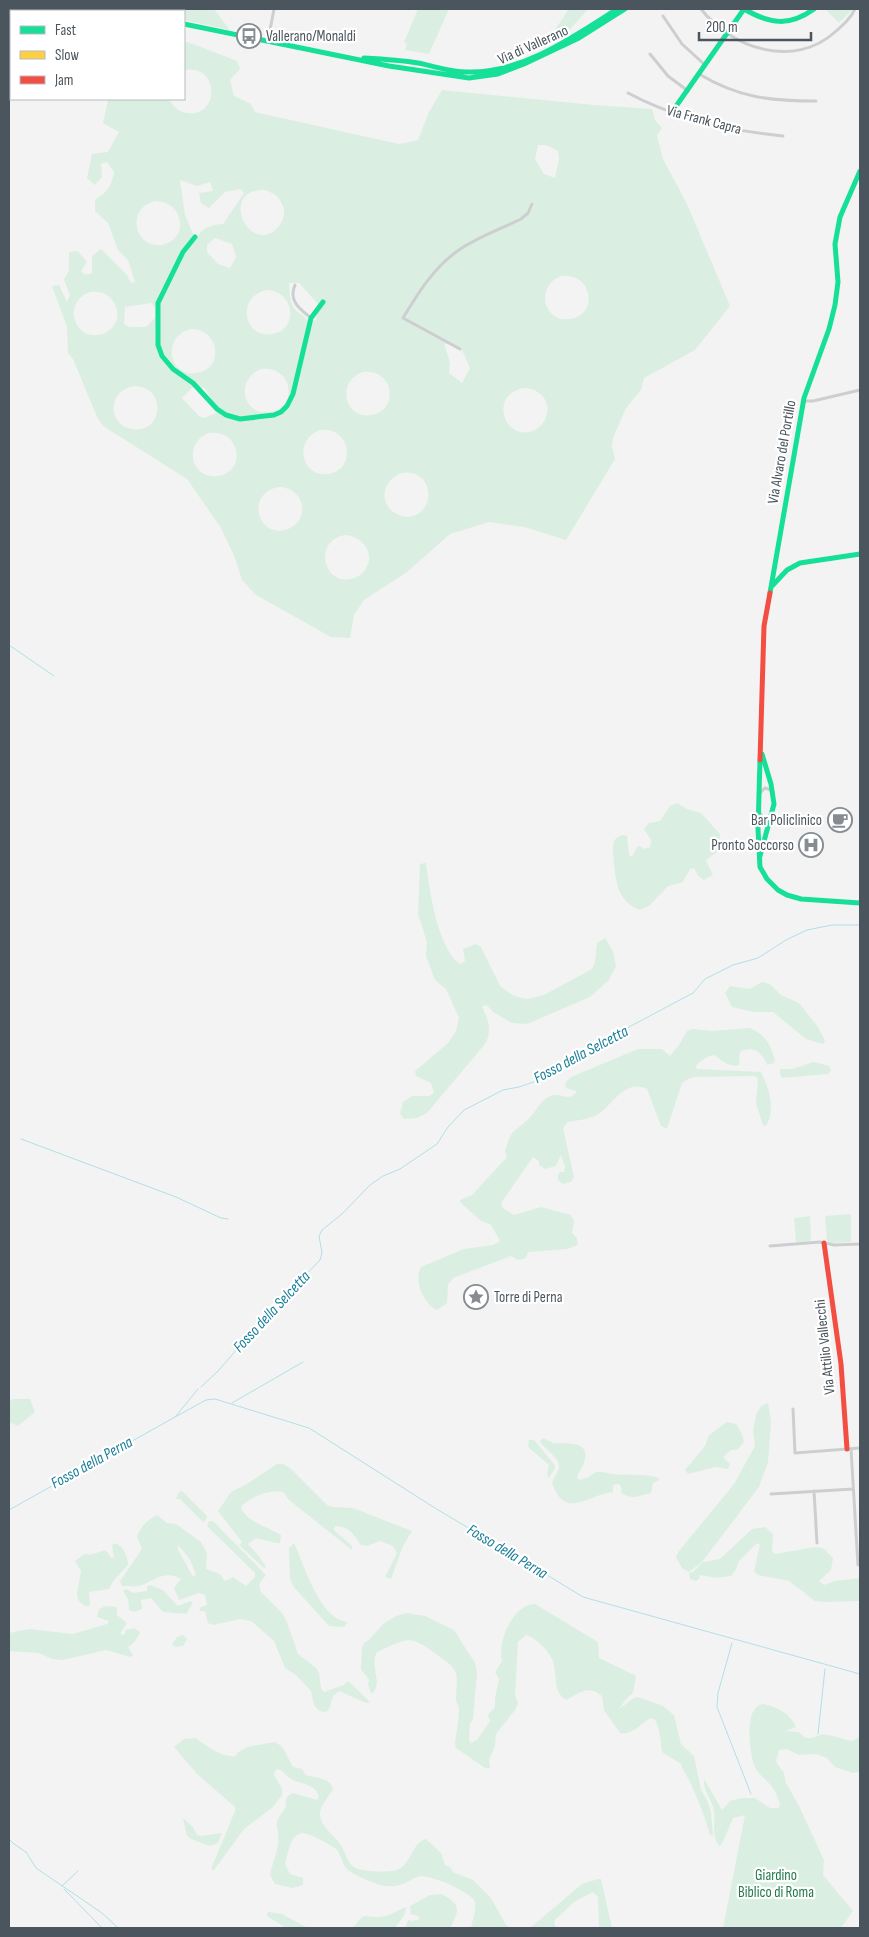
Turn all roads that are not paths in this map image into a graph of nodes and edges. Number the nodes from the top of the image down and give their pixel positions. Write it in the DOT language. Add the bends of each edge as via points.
graph roads {
  1 [pos="274,9"];
  2 [pos="617,9"];
  3 [pos="625,9"];
  4 [pos="701,9"];
  5 [pos="744,9"];
  6 [pos="814,9"];
  7 [pos="855,9"];
  8 [pos="663,16"];
  9 [pos="185,24"];
  10 [pos="727,34"];
  11 [pos="268,42"];
  12 [pos="650,54"];
  13 [pos="356,58"];
  14 [pos="705,65"];
  15 [pos="699,74"];
  16 [pos="688,91"];
  17 [pos="628,93"];
  18 [pos="816,101"];
  19 [pos="672,112"];
  20 [pos="783,136"];
  21 [pos="860,172"];
  22 [pos="532,204"];
  23 [pos="195,237"];
  24 [pos="295,285"];
  25 [pos="323,302"];
  26 [pos="311,318"];
  27 [pos="460,349"];
  28 [pos="860,390"];
  29 [pos="804,402"];
  30 [pos="860,554"];
  31 [pos="772,586"];
  32 [pos="761,744"];
  33 [pos="772,790"];
  34 [pos="760,794"];
  35 [pos="759,810"];
  36 [pos="771,817"];
  37 [pos="759,859"];
  38 [pos="860,903"];
  39 [pos="824,1243"];
  40 [pos="860,1244"];
  41 [pos="770,1246"];
  42 [pos="793,1409"];
  43 [pos="860,1448"];
  44 [pos="849,1449"];
  45 [pos="853,1489"];
  46 [pos="814,1491"];
  47 [pos="771,1494"];
  48 [pos="817,1542"];
  49 [pos="858,1565"];
  1 -- 11 [label="street"];
  2 -- 13 [label="street, Via di Vallerano" via="566,40 491,70 467,72 390,59"];
  3 -- 13 [label="street, Via di Vallerano" via="575,40 492,76 462,78"];
  4 -- 10 [label="street"];
  5 -- 6 [label="street" via="783,22 800,19"];
  5 -- 10 [label="street"];
  7 -- 10 [label="street" via="826,39 799,50 764,50"];
  8 -- 14 [label="street" via="680,42"];
  9 -- 11 [label="street, Via di Vallerano"];
  10 -- 14 [label="street"];
  11 -- 13 [label="street, Via di Vallerano"];
  12 -- 16 [label="street" via="672,80"];
  14 -- 15 [label="street"];
  15 -- 16 [label="street"];
  15 -- 18 [label="street" via="726,89 754,98"];
  16 -- 19 [label="street"];
  17 -- 19 [label="street, Via Frank Capra"];
  19 -- 20 [label="street, Via Frank Capra" via="730,128"];
  21 -- 29 [label="street, Via Alvaro del Portillo" via="839,223 835,244 838,282 835,305"];
  22 -- 27 [label="street" via="521,219 472,242 448,259 419,291 403,318"];
  23 -- 26 [label="street" via="183,252 160,295 158,345 167,363 193,383 217,409 240,419 281,412 293,394"];
  24 -- 26 [label="street" via="292,295 297,306"];
  25 -- 26 [label="street"];
  28 -- 29 [label="street"];
  29 -- 31 [label="street, Via Alvaro del Portillo"];
  30 -- 31 [label="street" via="800,563 784,572"];
  31 -- 32 [label="street, Via Alvaro del Portillo" via="763,635"];
  32 -- 33 [label="street, Via Alvaro del Portillo"];
  32 -- 34 [label="street, Via Alvaro del Portillo"];
  33 -- 34 [label="street" via="765,788"];
  33 -- 36 [label="street, Via Alvaro del Portillo" via="774,805"];
  34 -- 35 [label="street, Via Alvaro del Portillo"];
  35 -- 36 [label="street" via="765,820"];
  35 -- 37 [label="street, Via Alvaro del Portillo"];
  36 -- 37 [label="street, Via Alvaro del Portillo"];
  37 -- 38 [label="street" via="767,879 787,895 808,900"];
  39 -- 40 [label="street"];
  39 -- 41 [label="street"];
  39 -- 44 [label="street, Via Attilio Vallecchi"];
  42 -- 44 [label="street" via="795,1453"];
  43 -- 44 [label="street"];
  44 -- 45 [label="street"];
  45 -- 46 [label="street"];
  45 -- 49 [label="street"];
  46 -- 47 [label="street"];
  46 -- 48 [label="street"];
}
